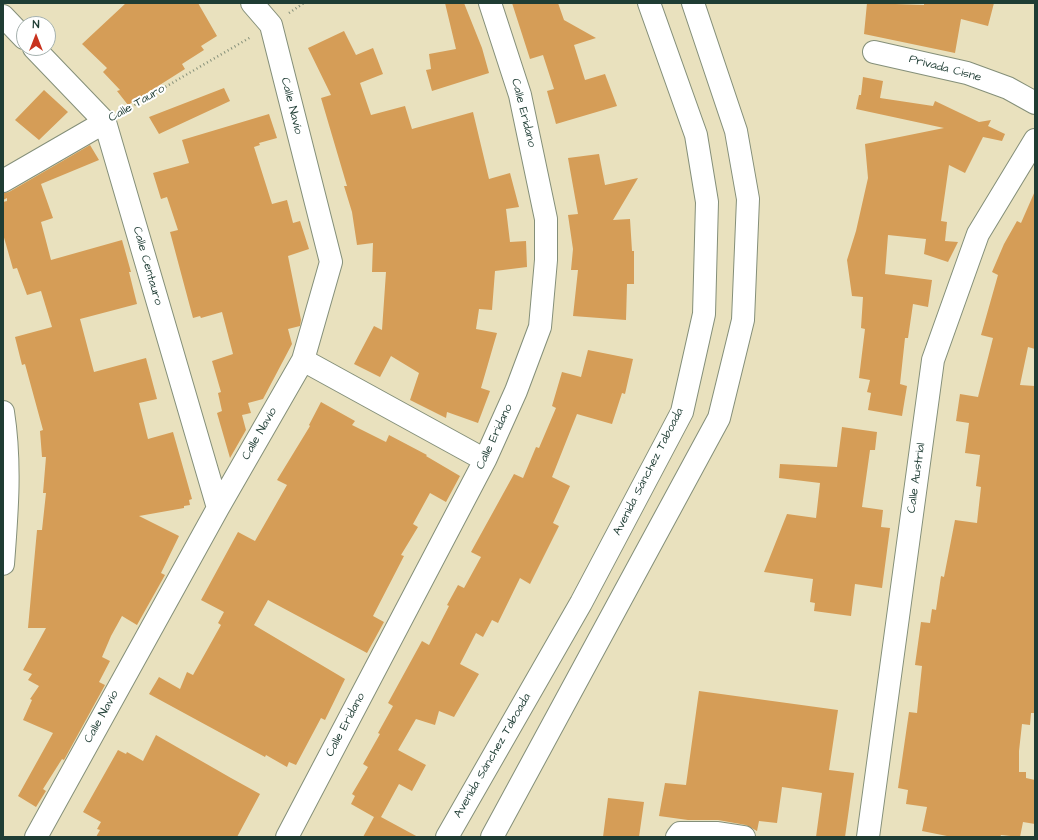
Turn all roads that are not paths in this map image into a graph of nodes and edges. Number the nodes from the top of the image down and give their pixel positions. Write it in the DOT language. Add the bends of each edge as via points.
graph roads {
  1 [pos="252,3"];
  2 [pos="490,3"];
  3 [pos="649,3"];
  4 [pos="693,3"];
  5 [pos="3,16"];
  6 [pos="16,30"];
  7 [pos="874,52"];
  8 [pos="42,56"];
  9 [pos="1035,103"];
  10 [pos="105,122"];
  11 [pos="1035,140"];
  12 [pos="3,181"];
  13 [pos="303,360"];
  14 [pos="3,412"];
  15 [pos="485,460"];
  16 [pos="218,508"];
  17 [pos="3,564"];
  18 [pos="36,837"];
  19 [pos="287,837"];
  20 [pos="448,837"];
  21 [pos="492,837"];
  22 [pos="677,837"];
  23 [pos="744,837"];
  24 [pos="868,837"];
  1 -- 13 [label="street, Calle Navío" via="271,25 330,262"];
  2 -- 15 [label="street, Calle Eridano" via="520,95 546,219 546,260 540,327 516,391"];
  3 -- 20 [label="street, Avenida Sánchez Taboada" via="696,135 707,202 704,314 682,412 581,603"];
  4 -- 21 [label="street" via="736,131 748,199 743,320 719,418"];
  5 -- 6 [label="street"];
  7 -- 9 [label="street, Privada Cisne" via="967,73 1008,88"];
  8 -- 10 [label="street, Calle Centauro"];
  10 -- 12 [label="street, Calle Tauro"];
  10 -- 16 [label="street, Calle Centauro"];
  11 -- 24 [label="street, Calle Austrial" via="978,234 933,360"];
  13 -- 15 [label="street"];
  13 -- 16 [label="street, Calle Navío"];
  14 -- 17 [label="street" via="9,481"];
  15 -- 19 [label="street, Calle Eridano"];
  16 -- 18 [label="street, Calle Navío"];
  22 -- 23 [label="street" via="680,833 718,833"];
}
